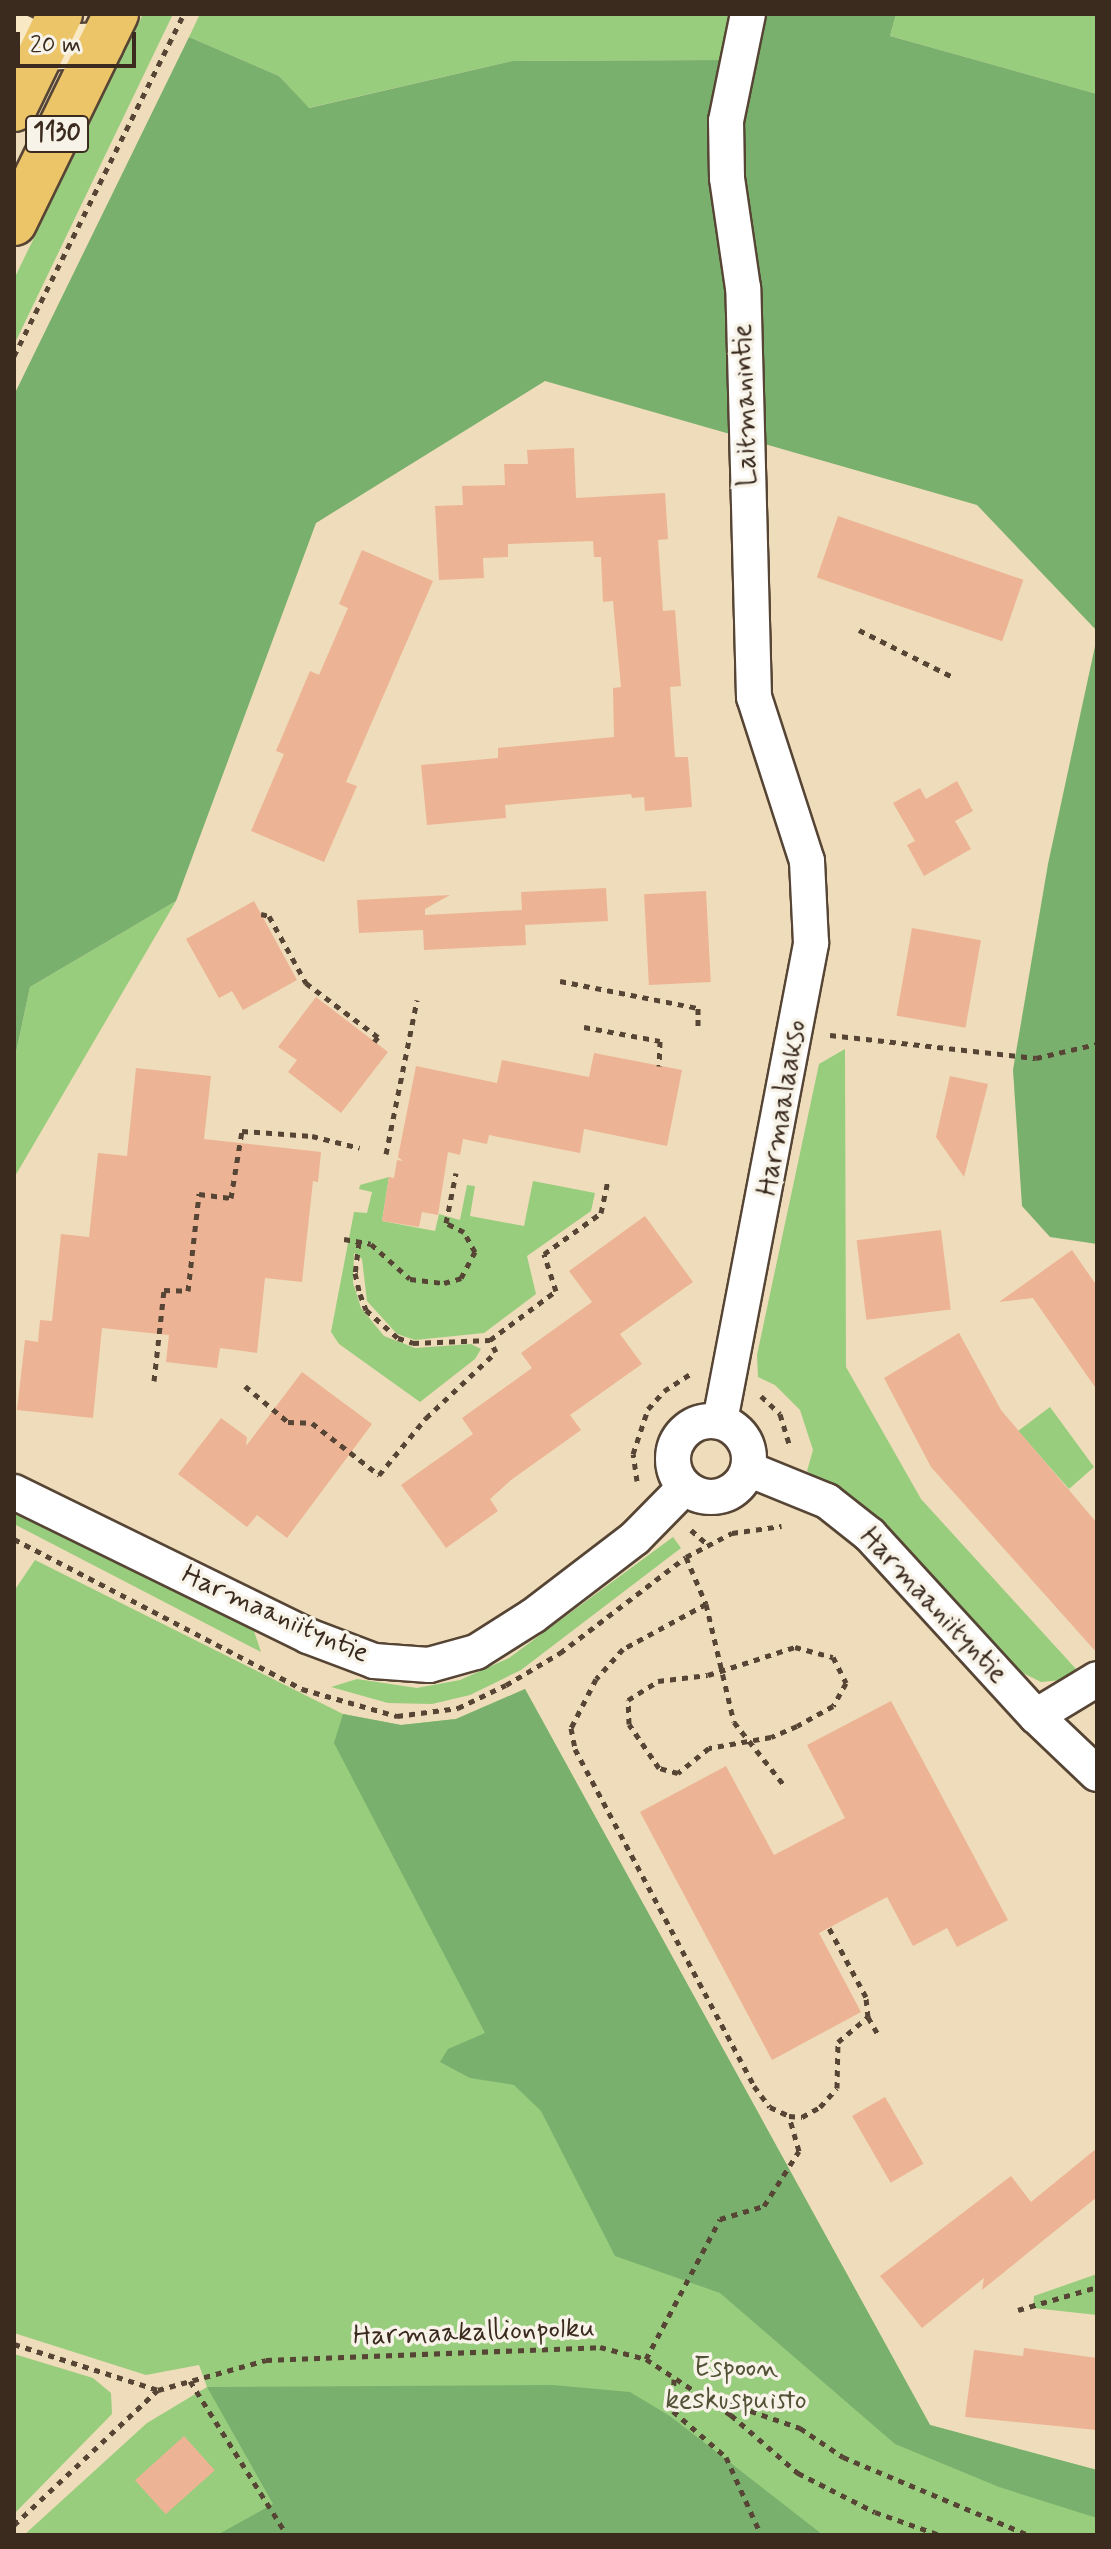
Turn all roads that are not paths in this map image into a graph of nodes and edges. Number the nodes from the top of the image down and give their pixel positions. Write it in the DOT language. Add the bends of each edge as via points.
graph roads {
  1 [pos="748,14"];
  2 [pos="99,24"];
  3 [pos="39,32"];
  4 [pos="14,109"];
  5 [pos="14,223"];
  6 [pos="785,794"];
  7 [pos="720,1421"];
  8 [pos="748,1469"];
  9 [pos="685,1487"];
  10 [pos="14,1492"];
  11 [pos="1097,1679"];
  12 [pos="1036,1716"];
  13 [pos="1097,1774"];
  1 -- 6 [label="street, Laitmanintie" via="728,90 727,178 743,288 754,697"];
  2 -- 3 [label="street"];
  2 -- 5 [label="main road, 1130"];
  3 -- 4 [label="main road, 1130"];
  6 -- 7 [label="street, Harmaalaakso" via="798,826 812,895 811,943"];
  7 -- 8 [label="street" via="746,1442"];
  7 -- 9 [label="street" via="693,1425 677,1440 672,1463"];
  8 -- 9 [label="street" via="736,1489 719,1497 694,1494"];
  8 -- 12 [label="street, Harmaaniityntie" via="827,1501 870,1535"];
  9 -- 10 [label="street, Harmaaniityntie" via="635,1538 533,1616 476,1652 429,1665 374,1661 308,1636"];
  11 -- 12 [label="street"];
  12 -- 13 [label="street, Harmaaniityntie"];
}
